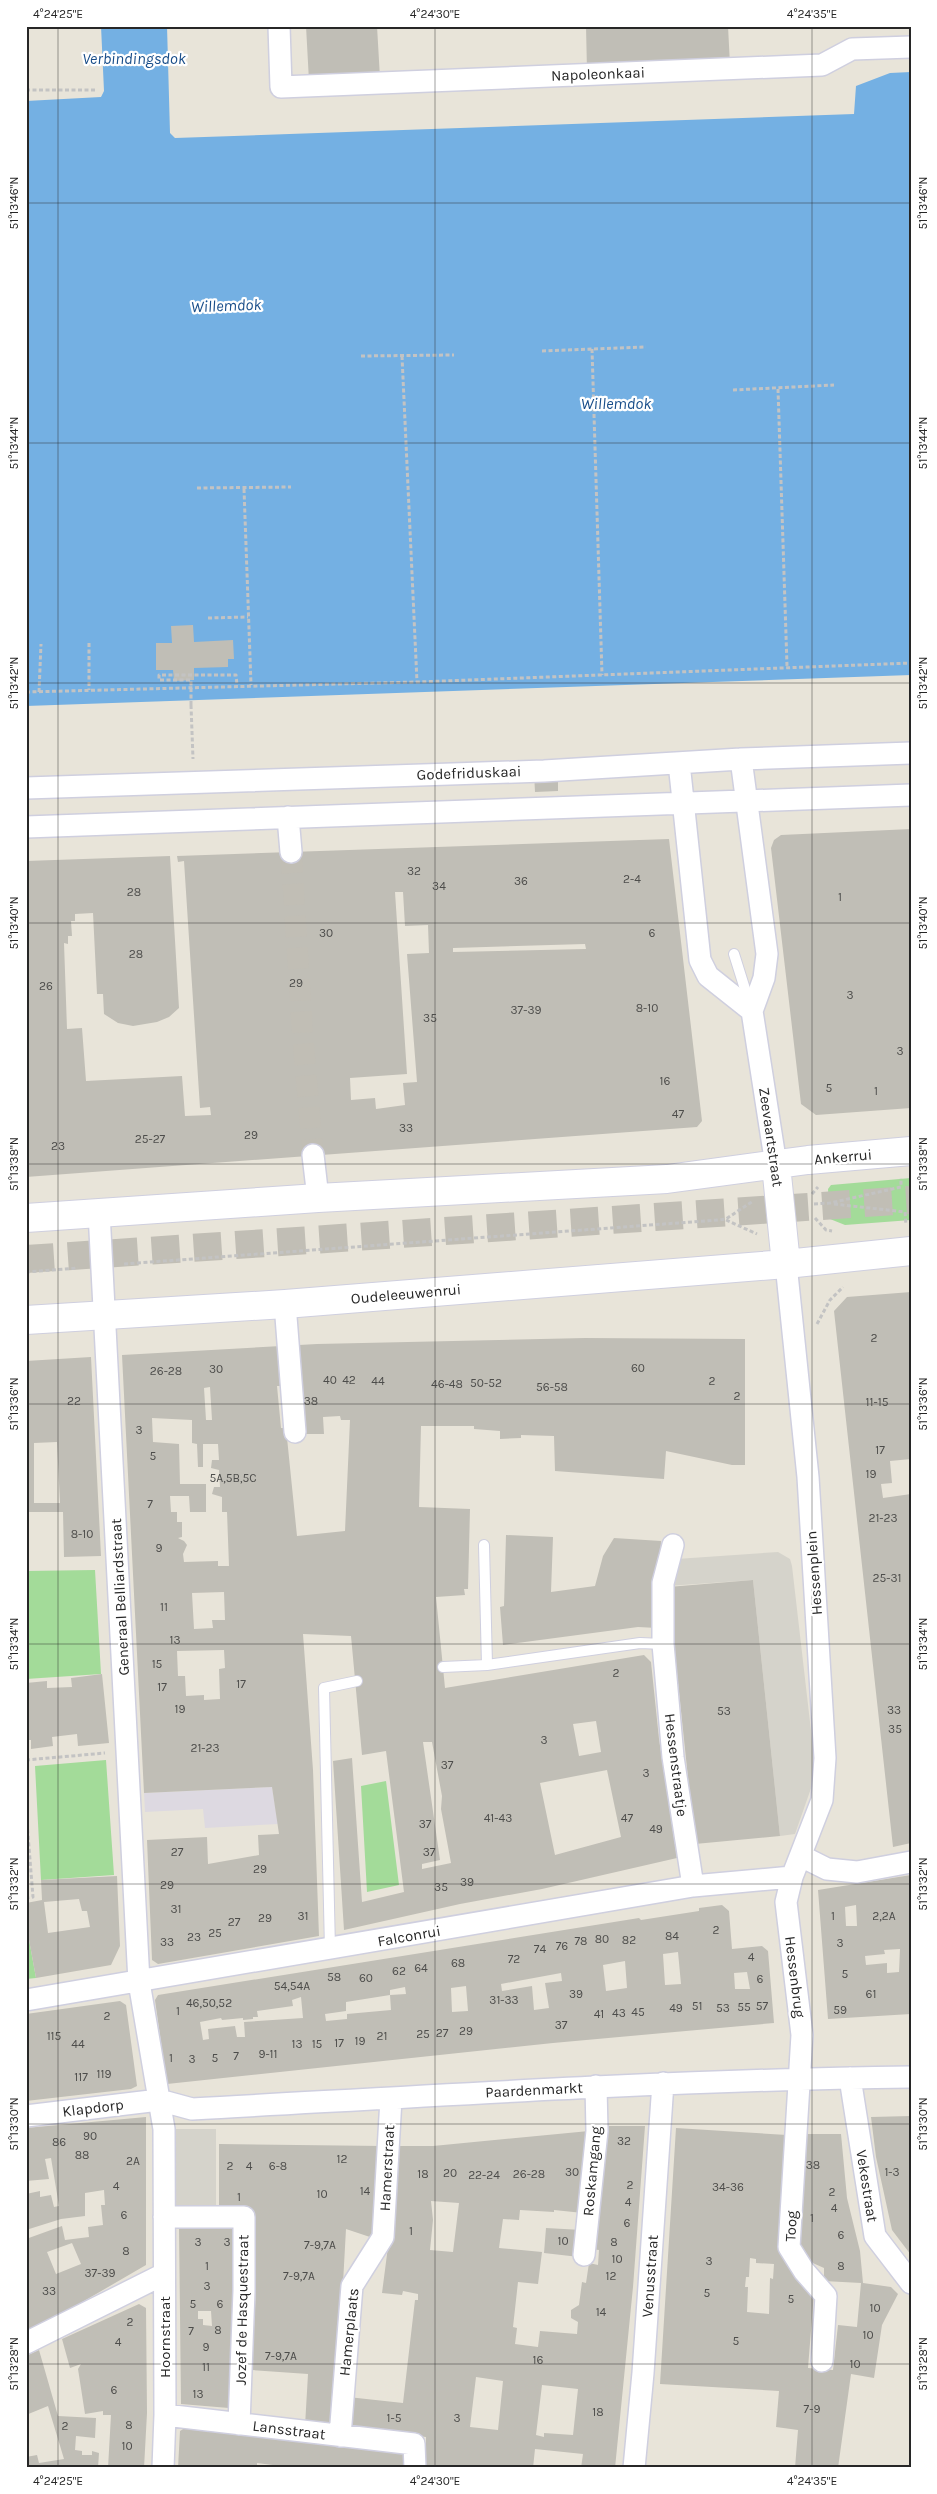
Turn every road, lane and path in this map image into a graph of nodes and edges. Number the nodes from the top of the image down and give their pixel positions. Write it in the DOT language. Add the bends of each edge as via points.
graph roads {
  1 [pos="279,26"];
  2 [pos="911,47"];
  3 [pos="26,90"];
  4 [pos="95,90"];
  5 [pos="646,347"];
  6 [pos="592,349"];
  7 [pos="542,351"];
  8 [pos="454,355"];
  9 [pos="361,356"];
  10 [pos="402,356"];
  11 [pos="834,385"];
  12 [pos="778,389"];
  13 [pos="733,390"];
  14 [pos="290,487"];
  15 [pos="197,488"];
  16 [pos="244,489"];
  17 [pos="248,617"];
  18 [pos="208,618"];
  19 [pos="89,643"];
  20 [pos="41,644"];
  21 [pos="911,663"];
  22 [pos="787,666"];
  23 [pos="602,675"];
  24 [pos="417,682"];
  25 [pos="237,685"];
  26 [pos="251,685"];
  27 [pos="89,690"];
  28 [pos="26,692"];
  29 [pos="39,692"];
  30 [pos="911,753"];
  31 [pos="741,759"];
  32 [pos="679,762"];
  33 [pos="194,782"];
  34 [pos="26,788"];
  35 [pos="911,795"];
  36 [pos="746,801"];
  37 [pos="683,804"];
  38 [pos="288,816"];
  39 [pos="26,827"];
  40 [pos="290,852"];
  41 [pos="734,954"];
  42 [pos="752,1011"];
  43 [pos="911,1150"];
  44 [pos="313,1155"];
  45 [pos="776,1164"];
  46 [pos="901,1179"];
  47 [pos="318,1198"];
  48 [pos="830,1203"];
  49 [pos="814,1204"];
  50 [pos="99,1212"];
  51 [pos="26,1218"];
  52 [pos="726,1219"];
  53 [pos="906,1223"];
  54 [pos="911,1251"];
  55 [pos="786,1264"];
  56 [pos="102,1266"];
  57 [pos="26,1272"];
  58 [pos="848,1286"];
  59 [pos="285,1304"];
  60 [pos="106,1314"];
  61 [pos="26,1320"];
  62 [pos="796,1362"];
  63 [pos="295,1432"];
  64 [pos="484,1545"];
  65 [pos="673,1545"];
  66 [pos="663,1644"];
  67 [pos="487,1665"];
  68 [pos="443,1667"];
  69 [pos="356,1681"];
  70 [pos="128,1752"];
  71 [pos="26,1760"];
  72 [pos="26,1810"];
  73 [pos="28,1855"];
  74 [pos="801,1856"];
  75 [pos="911,1862"];
  76 [pos="792,1877"];
  77 [pos="693,1886"];
  78 [pos="26,1898"];
  79 [pos="330,1950"];
  80 [pos="139,1982"];
  81 [pos="26,2000"];
  82 [pos="911,2077"];
  83 [pos="801,2078"];
  84 [pos="850,2078"];
  85 [pos="663,2084"];
  86 [pos="596,2086"];
  87 [pos="391,2099"];
  88 [pos="159,2100"];
  89 [pos="26,2116"];
  90 [pos="164,2211"];
  91 [pos="383,2237"];
  92 [pos="584,2256"];
  93 [pos="164,2274"];
  94 [pos="911,2283"];
  95 [pos="26,2343"];
  96 [pos="822,2361"];
  97 [pos="165,2415"];
  98 [pos="239,2424"];
  99 [pos="340,2436"];
  100 [pos="163,2468"];
  101 [pos="415,2468"];
  102 [pos="634,2468"];
  1 -- 2 [label="street, Napoleonkaai" via="281,86 822,65 852,49"];
  3 -- 4 [label="path"];
  5 -- 6 [label="path"];
  6 -- 7 [label="path"];
  6 -- 23 [label="path"];
  8 -- 10 [label="path"];
  9 -- 10 [label="path"];
  10 -- 24 [label="path"];
  11 -- 12 [label="path"];
  12 -- 13 [label="path"];
  12 -- 22 [label="path"];
  14 -- 15 [label="path"];
  16 -- 17 [label="path"];
  17 -- 18 [label="path"];
  17 -- 26 [label="path"];
  19 -- 27 [label="path"];
  20 -- 29 [label="path"];
  21 -- 22 [label="path"];
  22 -- 23 [label="path"];
  23 -- 24 [label="path"];
  24 -- 26 [label="path"];
  25 -- 26 [label="path"];
  25 -- 27 [label="path"];
  25 -- 33 [label="path, bridge" via="236,675 159,675 159,680 191,680"];
  27 -- 29 [label="path"];
  28 -- 29 [label="path"];
  30 -- 31 [label="street, Godefriduskaai"];
  31 -- 32 [label="street, Godefriduskaai"];
  31 -- 36 [label="street, Zeevaartstraat"];
  32 -- 33 [label="street, Godefriduskaai" via="544,771"];
  32 -- 37 [label="street"];
  33 -- 34 [label="street, Godefriduskaai"];
  35 -- 36 [label="street"];
  36 -- 37 [label="street"];
  36 -- 42 [label="street, Zeevaartstraat" via="767,954 764,978"];
  37 -- 38 [label="street"];
  37 -- 42 [label="street" via="700,960 708,976"];
  38 -- 39 [label="street"];
  38 -- 40 [label="street"];
  41 -- 42 [label="lane"];
  42 -- 45 [label="street, Zeevaartstraat"];
  43 -- 45 [label="street, Ankerrui"];
  44 -- 47 [label="street"];
  45 -- 47 [label="street" via="667,1179"];
  45 -- 55 [label="street, Zeevaartstraat"];
  46 -- 48 [label="path" via="901,1187"];
  47 -- 50 [label="street"];
  48 -- 49 [label="path"];
  48 -- 53 [label="path" via="905,1212"];
  50 -- 51 [label="street"];
  50 -- 56 [label="street, Generaal Belliardstraat"];
  52 -- 56 [label="path"];
  54 -- 55 [label="street"];
  55 -- 59 [label="street, Oudeleeuwenrui"];
  55 -- 62 [label="street, Hessenplein"];
  56 -- 57 [label="path"];
  56 -- 60 [label="street, Generaal Belliardstraat"];
  58 -- 62 [label="path" via="841,1288 830,1300"];
  59 -- 60 [label="street, Oudeleeuwenrui"];
  59 -- 63 [label="street"];
  60 -- 61 [label="street, Oudeleeuwenrui"];
  60 -- 70 [label="street, Generaal Belliardstraat"];
  62 -- 74 [label="street, Hessenplein" via="808,1477 826,1758 822,1800"];
  64 -- 67 [label="lane"];
  65 -- 66 [label="street, Hessenstraatje" via="664,1583"];
  66 -- 67 [label="lane" via="640,1643"];
  66 -- 77 [label="street, Hessenstraatje" via="673,1757"];
  67 -- 68 [label="lane"];
  69 -- 79 [label="lane" via="324,1688"];
  70 -- 71 [label="path"];
  70 -- 80 [label="street, Generaal Belliardstraat"];
  72 -- 73 [label="path"];
  73 -- 78 [label="path" via="33,1897"];
  74 -- 75 [label="street" via="827,1870 857,1872"];
  74 -- 76 [label="street, Hessenplein"];
  76 -- 77 [label="street, Falconrui"];
  76 -- 83 [label="street, Hessenbrug" via="786,1902 802,2035"];
  77 -- 79 [label="street, Falconrui"];
  79 -- 80 [label="street, Falconrui"];
  80 -- 81 [label="street, Falconrui"];
  80 -- 88 [label="street, Generaal Belliardstraat"];
  82 -- 84 [label="street, Paardenmarkt"];
  83 -- 84 [label="street, Paardenmarkt"];
  83 -- 85 [label="street, Paardenmarkt"];
  83 -- 96 [label="street, Toog" via="789,2247 826,2296"];
  84 -- 94 [label="street, Vekestraat" via="875,2236"];
  85 -- 86 [label="street, Paardenmarkt"];
  85 -- 102 [label="street, Venusstraat"];
  86 -- 87 [label="street, Paardenmarkt"];
  86 -- 92 [label="street, Roskamgang" via="597,2131"];
  87 -- 88 [label="street, Paardenmarkt" via="192,2109"];
  87 -- 91 [label="street, Hamerstraat"];
  88 -- 89 [label="street, Klapdorp"];
  88 -- 90 [label="street, Hoornstraat" via="164,2129"];
  90 -- 93 [label="street, Hoornstraat"];
  90 -- 98 [label="street, Jozef de Hasquestraat" via="244,2217"];
  91 -- 99 [label="street, Hamerplaats" via="352,2286"];
  93 -- 95 [label="street"];
  93 -- 97 [label="street, Hoornstraat"];
  97 -- 98 [label="street, Lansstraat"];
  97 -- 100 [label="street, Hoornstraat"];
  98 -- 99 [label="street, Lansstraat"];
  99 -- 101 [label="street, Lansstraat" via="414,2444"];
}
